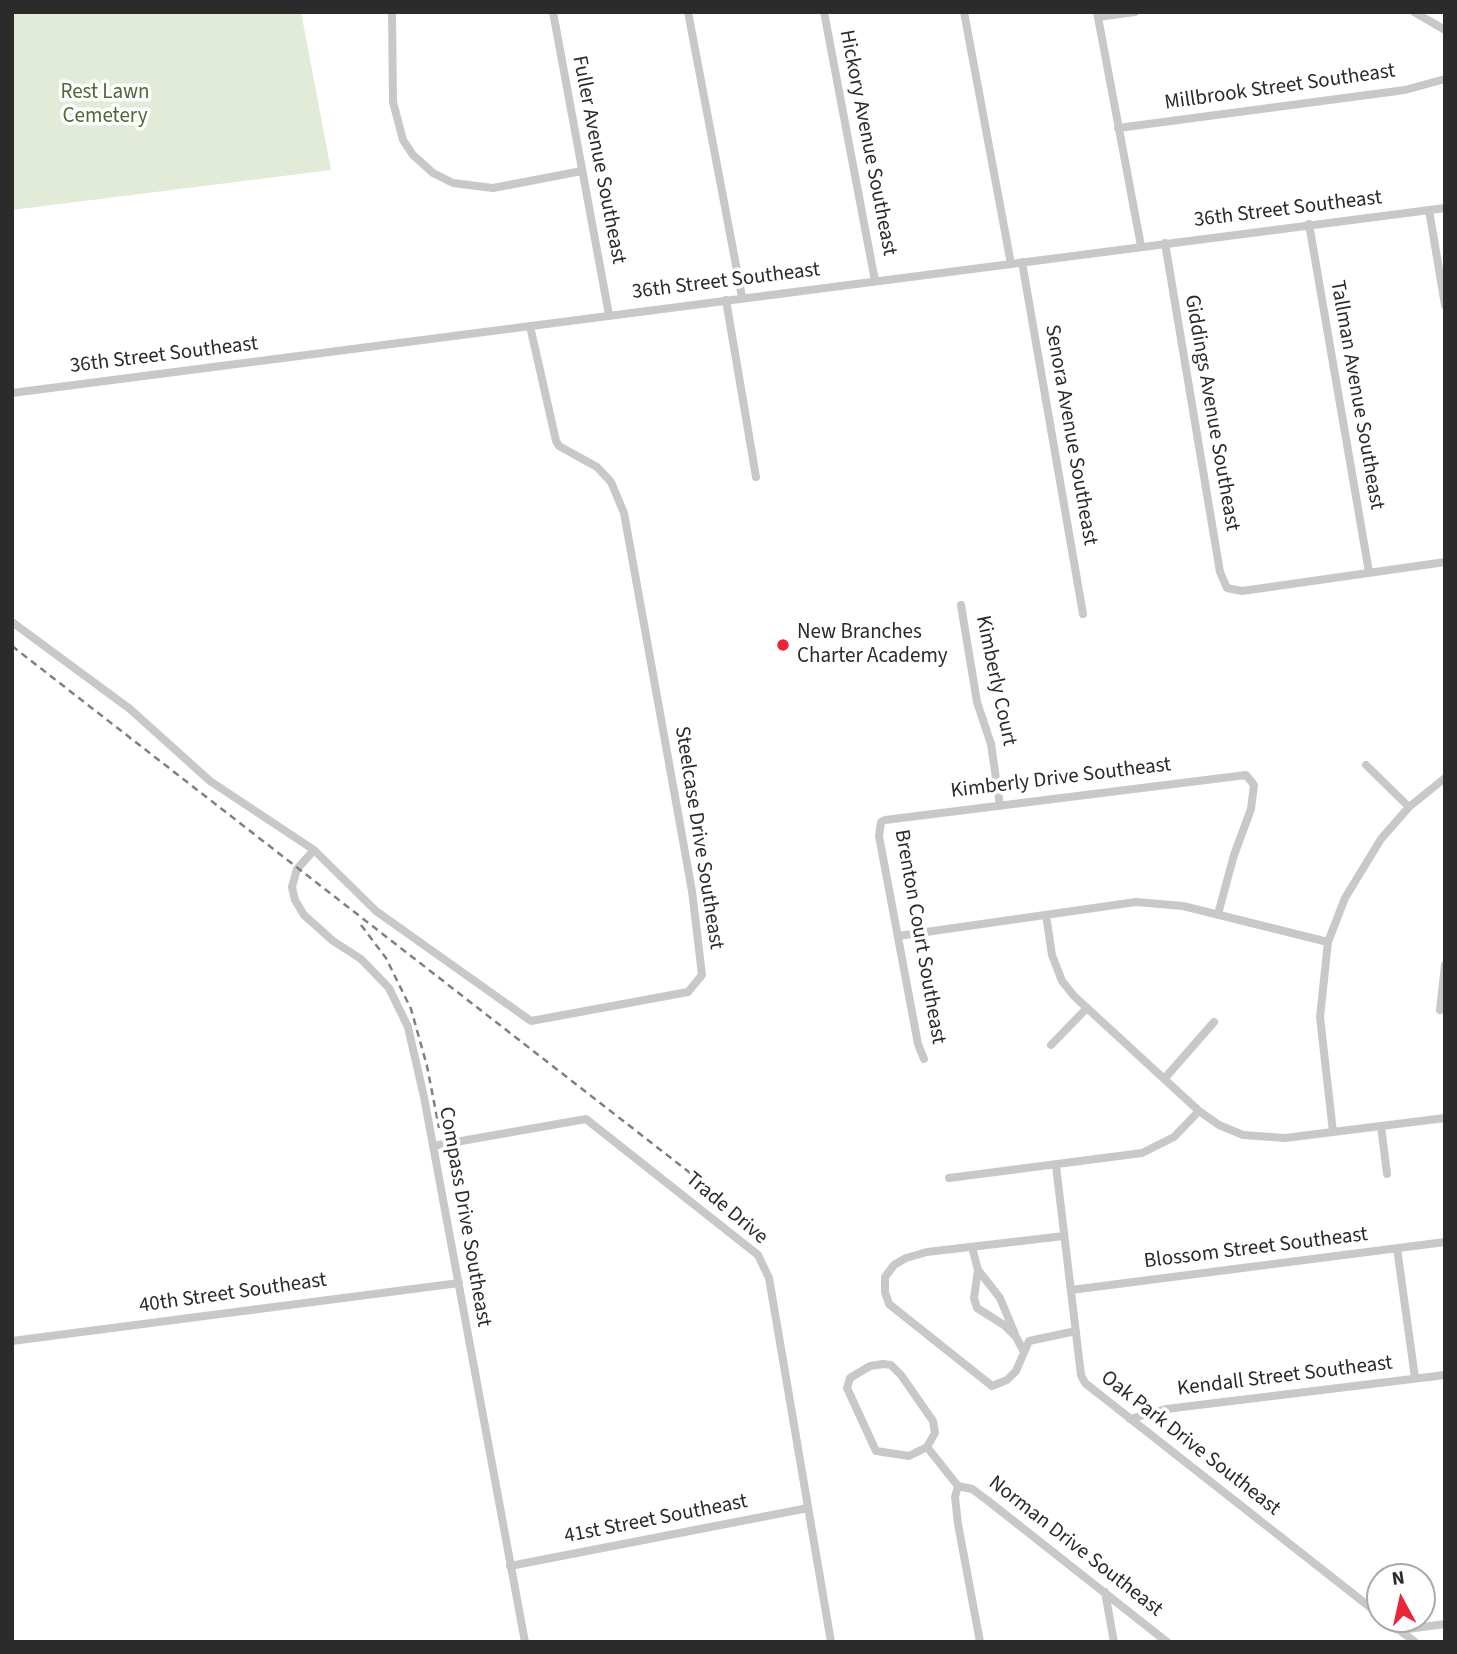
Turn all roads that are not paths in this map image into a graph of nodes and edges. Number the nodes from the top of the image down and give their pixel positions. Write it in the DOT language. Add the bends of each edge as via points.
graph roads {
  1 [pos="392,12"];
  2 [pos="553,12"];
  3 [pos="688,12"];
  4 [pos="824,12"];
  5 [pos="964,12"];
  6 [pos="1135,12"];
  7 [pos="1414,12"];
  8 [pos="1098,15"];
  9 [pos="1445,30"];
  10 [pos="1445,79"];
  11 [pos="1118,128"];
  12 [pos="582,171"];
  13 [pos="1445,208"];
  14 [pos="1429,210"];
  15 [pos="1309,224"];
  16 [pos="1165,243"];
  17 [pos="1140,246"];
  18 [pos="1022,262"];
  19 [pos="1011,264"];
  20 [pos="875,281"];
  21 [pos="742,297"];
  22 [pos="726,300"];
  23 [pos="1445,305"];
  24 [pos="609,315"];
  25 [pos="530,326"];
  26 [pos="12,393"];
  27 [pos="755,477"];
  28 [pos="1445,562"];
  29 [pos="1369,572"];
  30 [pos="961,605"];
  31 [pos="1083,614"];
  32 [pos="12,622"];
  33 [pos="1366,765"];
  34 [pos="1445,778"];
  35 [pos="1000,806"];
  36 [pos="1409,807"];
  37 [pos="881,822"];
  38 [pos="314,850"];
  39 [pos="1219,914"];
  40 [pos="1046,915"];
  41 [pos="898,936"];
  42 [pos="1328,942"];
  43 [pos="1445,965"];
  44 [pos="1087,1009"];
  45 [pos="1440,1010"];
  46 [pos="1213,1022"];
  47 [pos="1051,1045"];
  48 [pos="924,1059"];
  49 [pos="1164,1078"];
  50 [pos="1199,1111"];
  51 [pos="1445,1118"];
  52 [pos="1381,1126"];
  53 [pos="1333,1132"];
  54 [pos="433,1146"];
  55 [pos="1056,1166"];
  56 [pos="1387,1174"];
  57 [pos="949,1178"];
  58 [pos="1064,1237"];
  59 [pos="1445,1242"];
  60 [pos="972,1247"];
  61 [pos="1397,1248"];
  62 [pos="978,1270"];
  63 [pos="458,1283"];
  64 [pos="1071,1290"];
  65 [pos="1076,1331"];
  66 [pos="1016,1337"];
  67 [pos="12,1341"];
  68 [pos="1023,1350"];
  69 [pos="1445,1375"];
  70 [pos="1415,1378"];
  71 [pos="1130,1419"];
  72 [pos="927,1447"];
  73 [pos="958,1486"];
  74 [pos="808,1508"];
  75 [pos="510,1566"];
  76 [pos="1105,1592"];
  77 [pos="1366,1604"];
  78 [pos="524,1642"];
  79 [pos="831,1642"];
  80 [pos="980,1642"];
  81 [pos="1114,1642"];
  82 [pos="1167,1642"];
  1 -- 12 [label="street" via="393,102 403,140 433,173 453,183 493,188"];
  2 -- 12 [label="street, Fuller Avenue Southeast"];
  3 -- 21 [label="street"];
  4 -- 20 [label="street, Hickory Avenue Southeast"];
  5 -- 19 [label="street"];
  6 -- 8 [label="street"];
  7 -- 9 [label="street"];
  8 -- 11 [label="street"];
  10 -- 11 [label="street, Millbrook Street Southeast" via="1405,90"];
  11 -- 17 [label="street"];
  12 -- 24 [label="street, Fuller Avenue Southeast"];
  13 -- 14 [label="street, 36th Street Southeast"];
  14 -- 15 [label="street, 36th Street Southeast"];
  14 -- 23 [label="street"];
  15 -- 16 [label="street, 36th Street Southeast"];
  15 -- 29 [label="street, Tallman Avenue Southeast"];
  16 -- 17 [label="street, 36th Street Southeast"];
  16 -- 29 [label="street, Giddings Avenue Southeast" via="1220,572 1227,588 1242,591"];
  17 -- 18 [label="street, 36th Street Southeast"];
  18 -- 19 [label="street, 36th Street Southeast"];
  18 -- 31 [label="street, Senora Avenue Southeast"];
  19 -- 20 [label="street, 36th Street Southeast"];
  20 -- 21 [label="street, 36th Street Southeast"];
  21 -- 22 [label="street, 36th Street Southeast"];
  22 -- 24 [label="street, 36th Street Southeast"];
  22 -- 27 [label="street"];
  24 -- 25 [label="street, 36th Street Southeast"];
  25 -- 26 [label="street, 36th Street Southeast"];
  25 -- 38 [label="street, Steelcase Drive Southeast" via="556,441 597,467 611,482 624,513 692,891 702,975 688,992 531,1021 376,911"];
  28 -- 29 [label="street"];
  30 -- 35 [label="street, Kimberly Court"];
  32 -- 38 [label="street, Steelcase Drive Southeast" via="130,709 210,780"];
  33 -- 36 [label="street"];
  34 -- 36 [label="street"];
  35 -- 37 [label="street, Kimberly Drive Southeast"];
  35 -- 39 [label="street, Kimberly Drive Southeast" via="1246,775 1254,785 1251,809"];
  36 -- 42 [label="street" via="1360,869"];
  37 -- 41 [label="street, Brenton Court Southeast" via="878,836"];
  38 -- 54 [label="street, Compass Drive Southeast" via="297,869 292,887 295,900 304,915 361,959 389,988 408,1027"];
  39 -- 40 [label="street" via="1136,902"];
  39 -- 42 [label="street"];
  40 -- 41 [label="street"];
  40 -- 44 [label="street" via="1052,956 1062,981"];
  41 -- 48 [label="street, Brenton Court Southeast"];
  42 -- 53 [label="street" via="1320,1017"];
  43 -- 45 [label="street"];
  44 -- 47 [label="street"];
  44 -- 49 [label="street"];
  46 -- 49 [label="street"];
  49 -- 50 [label="street"];
  50 -- 53 [label="street" via="1244,1135 1285,1138"];
  50 -- 55 [label="street" via="1174,1137 1142,1153"];
  51 -- 52 [label="street"];
  52 -- 53 [label="street"];
  52 -- 56 [label="street"];
  54 -- 63 [label="street, Compass Drive Southeast"];
  54 -- 74 [label="street, Trade Drive" via="586,1119 749,1246 769,1278"];
  55 -- 57 [label="street"];
  55 -- 58 [label="street, Oak Park Drive Southeast"];
  58 -- 60 [label="street"];
  58 -- 64 [label="street, Oak Park Drive Southeast"];
  59 -- 61 [label="street, Blossom Street Southeast"];
  60 -- 62 [label="street"];
  60 -- 68 [label="street" via="927,1252 894,1265 886,1277 889,1304 992,1386 1016,1371"];
  61 -- 64 [label="street, Blossom Street Southeast"];
  61 -- 70 [label="street"];
  62 -- 66 [label="street" via="1000,1298"];
  62 -- 66 [label="street" via="977,1308"];
  63 -- 67 [label="street, 40th Street Southeast"];
  63 -- 75 [label="street, Compass Drive Southeast"];
  64 -- 65 [label="street, Oak Park Drive Southeast"];
  65 -- 68 [label="street" via="1029,1341"];
  65 -- 71 [label="street, Oak Park Drive Southeast" via="1085,1383"];
  66 -- 68 [label="street"];
  69 -- 70 [label="street, Kendall Street Southeast"];
  70 -- 71 [label="street, Kendall Street Southeast" via="1166,1409"];
  71 -- 77 [label="street, Oak Park Drive Southeast"];
  72 -- 72 [label="street" via="935,1433 933,1421 891,1365 870,1366 850,1378 847,1388 876,1451 909,1456"];
  72 -- 73 [label="street"];
  73 -- 76 [label="street, Norman Drive Southeast" via="972,1489"];
  73 -- 80 [label="street" via="958,1524"];
  74 -- 75 [label="street, 41st Street Southeast"];
  74 -- 79 [label="street, Trade Drive"];
  75 -- 78 [label="street, Compass Drive Southeast"];
  76 -- 81 [label="street"];
  76 -- 82 [label="street, Norman Drive Southeast"];
}
